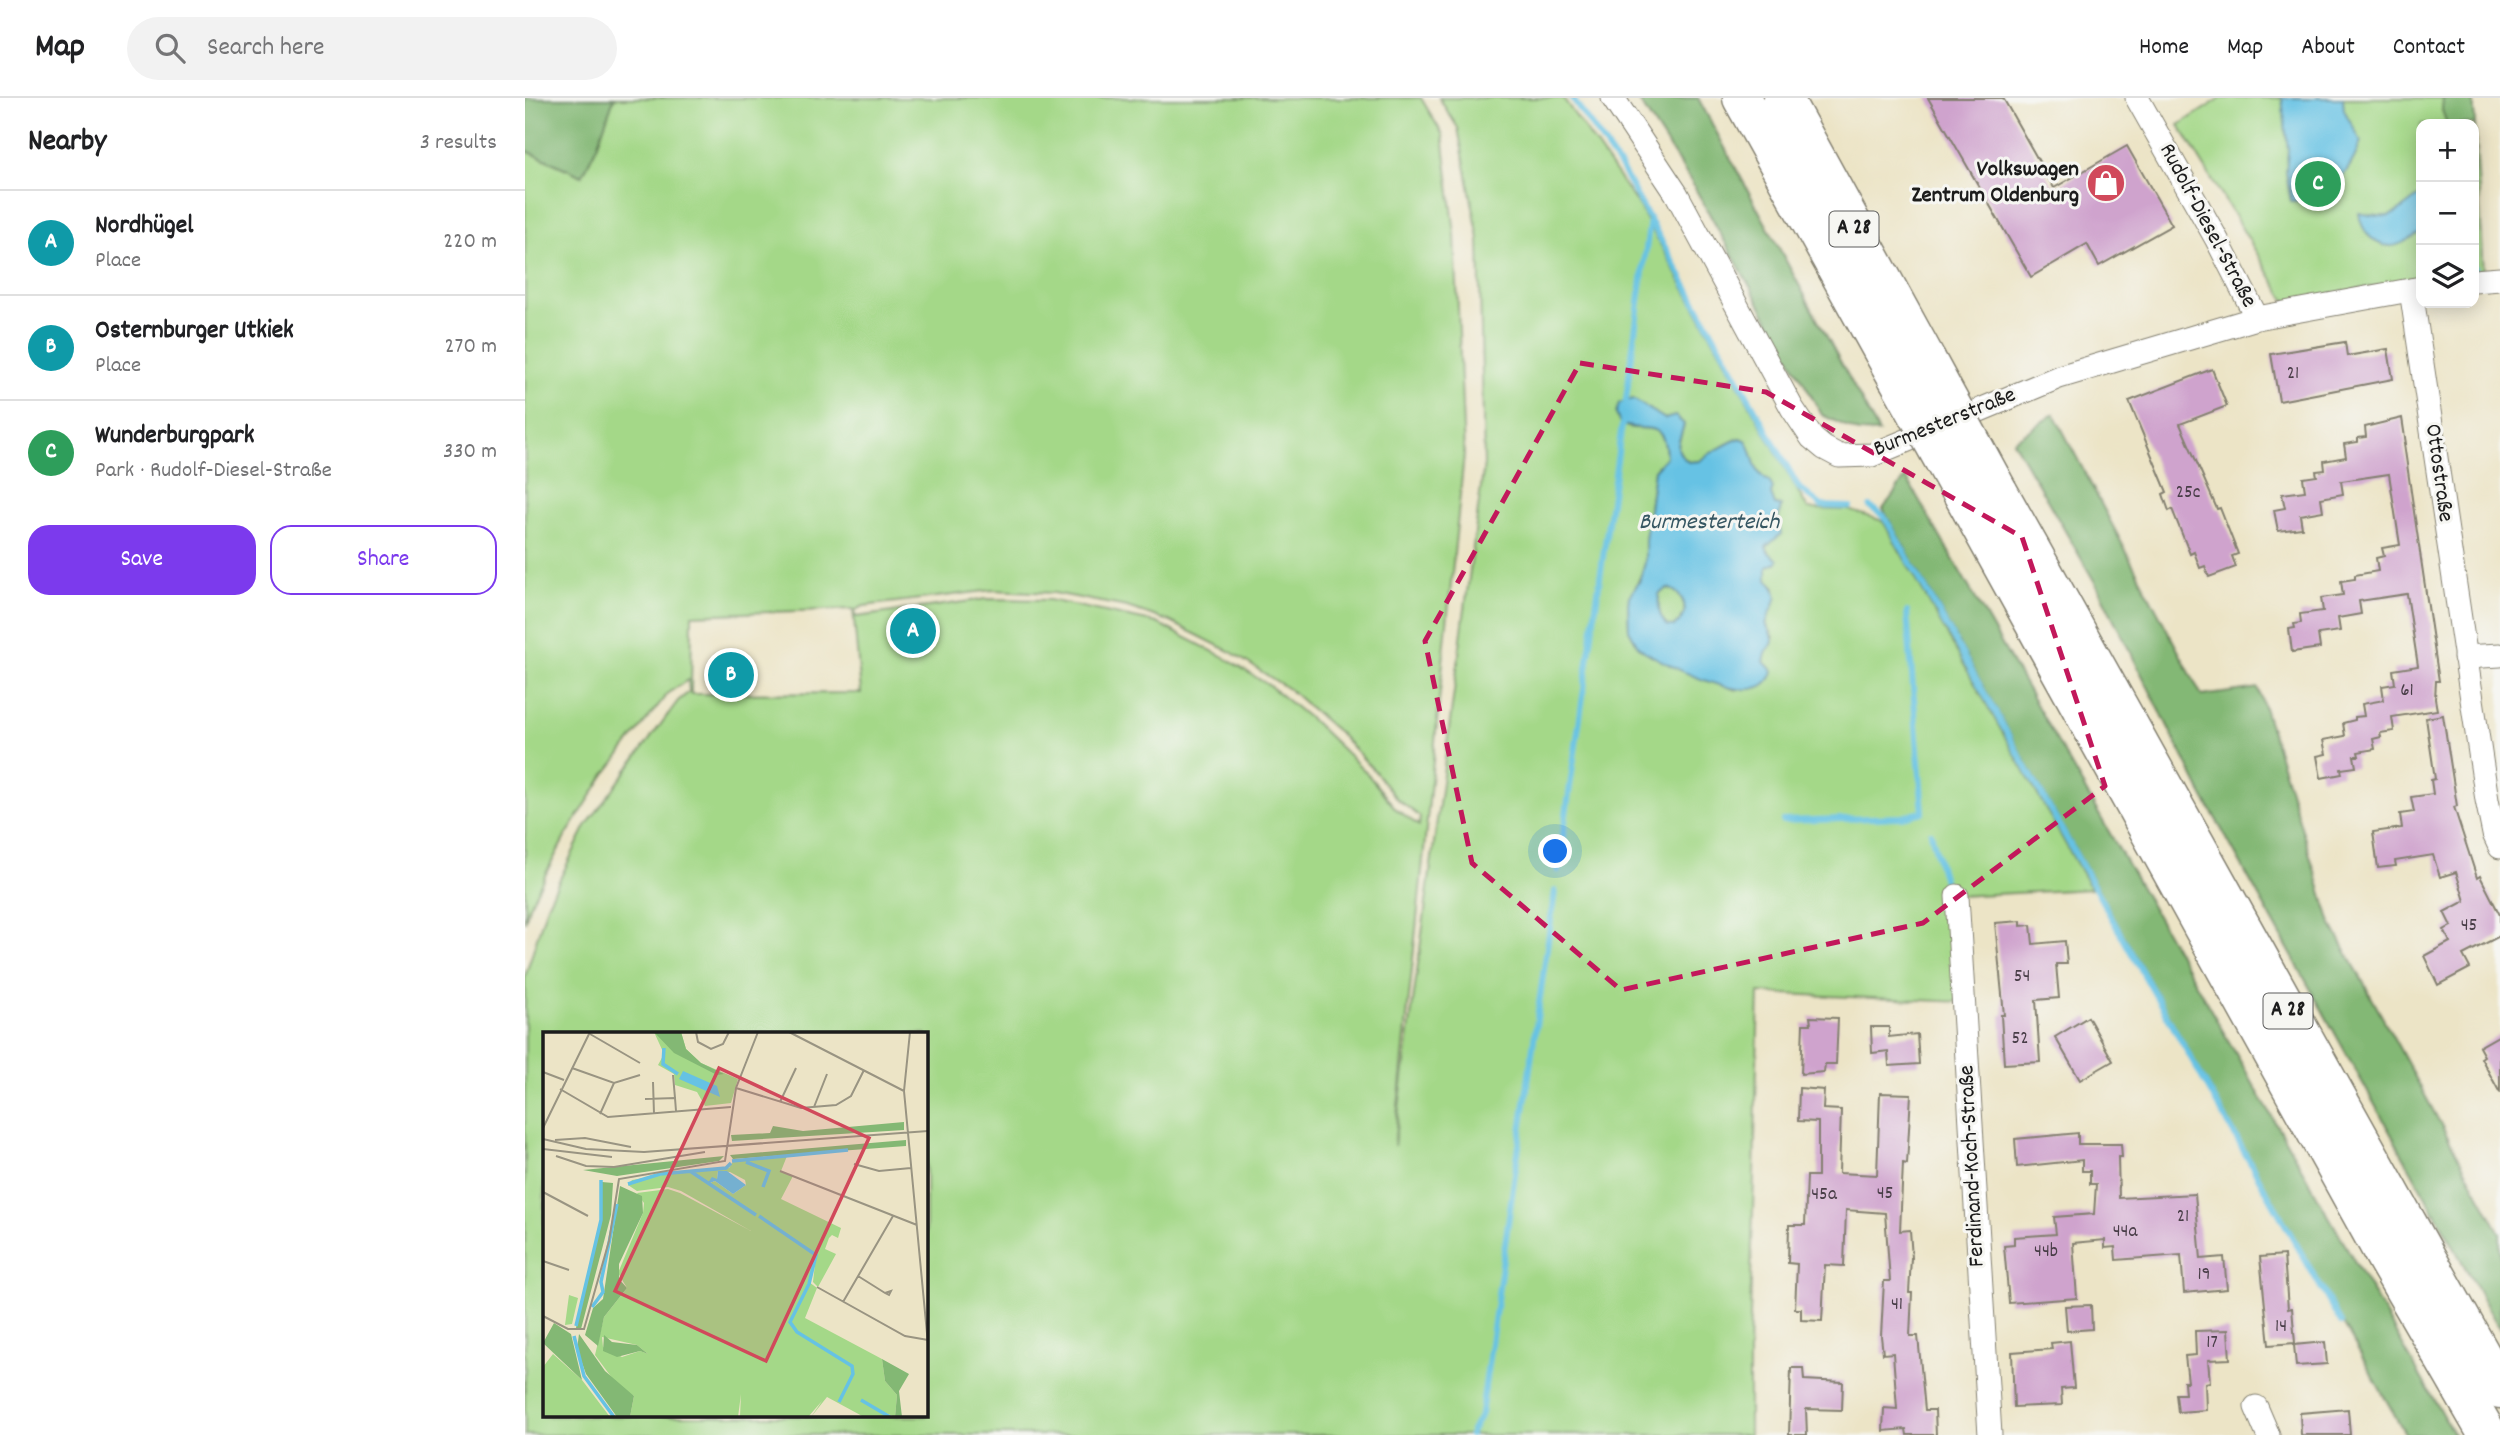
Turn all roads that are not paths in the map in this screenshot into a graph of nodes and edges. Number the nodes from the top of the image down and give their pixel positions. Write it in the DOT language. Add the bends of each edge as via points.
graph roads {
  1 [pos="1613,98"];
  2 [pos="1721,98"];
  3 [pos="1742,98"];
  4 [pos="1783,98"];
  5 [pos="2137,98"];
  6 [pos="2500,279"];
  7 [pos="2479,281"];
  8 [pos="1845,282"];
  9 [pos="2416,289"];
  10 [pos="2419,308"];
  11 [pos="2257,318"];
  12 [pos="1911,368"];
  13 [pos="1985,501"];
  14 [pos="2500,655"];
  15 [pos="2465,657"];
  16 [pos="2500,847"];
  17 [pos="1957,896"];
  18 [pos="2500,1389"];
  19 [pos="2256,1407"];
  20 [pos="1990,1435"];
  21 [pos="2268,1435"];
  22 [pos="2488,1435"];
  1 -- 11 [label="street, Burmesterstraße" via="1676,192 1792,408 1811,438 1839,456 1872,455 2059,377"];
  2 -- 8 [label="highway" via="1805,245"];
  3 -- 8 [label="highway, A 28"];
  4 -- 12 [label="highway, A 28"];
  5 -- 11 [label="street, Rudolf-Diesel-Straße"];
  6 -- 7 [label="street"];
  8 -- 12 [label="highway, A 28"];
  9 -- 11 [label="street, Burmesterstraße"];
  10 -- 15 [label="street, Ottostraße"];
  12 -- 13 [label="highway, A 28, bridge"];
  13 -- 18 [label="highway, A 28"];
  13 -- 22 [label="highway, A 28" via="2387,1260"];
  14 -- 15 [label="street"];
  15 -- 16 [label="street, Ottostraße" via="2487,800"];
  17 -- 20 [label="street, Ferdinand-Koch-Straße"];
  19 -- 21 [label="street"];
}
